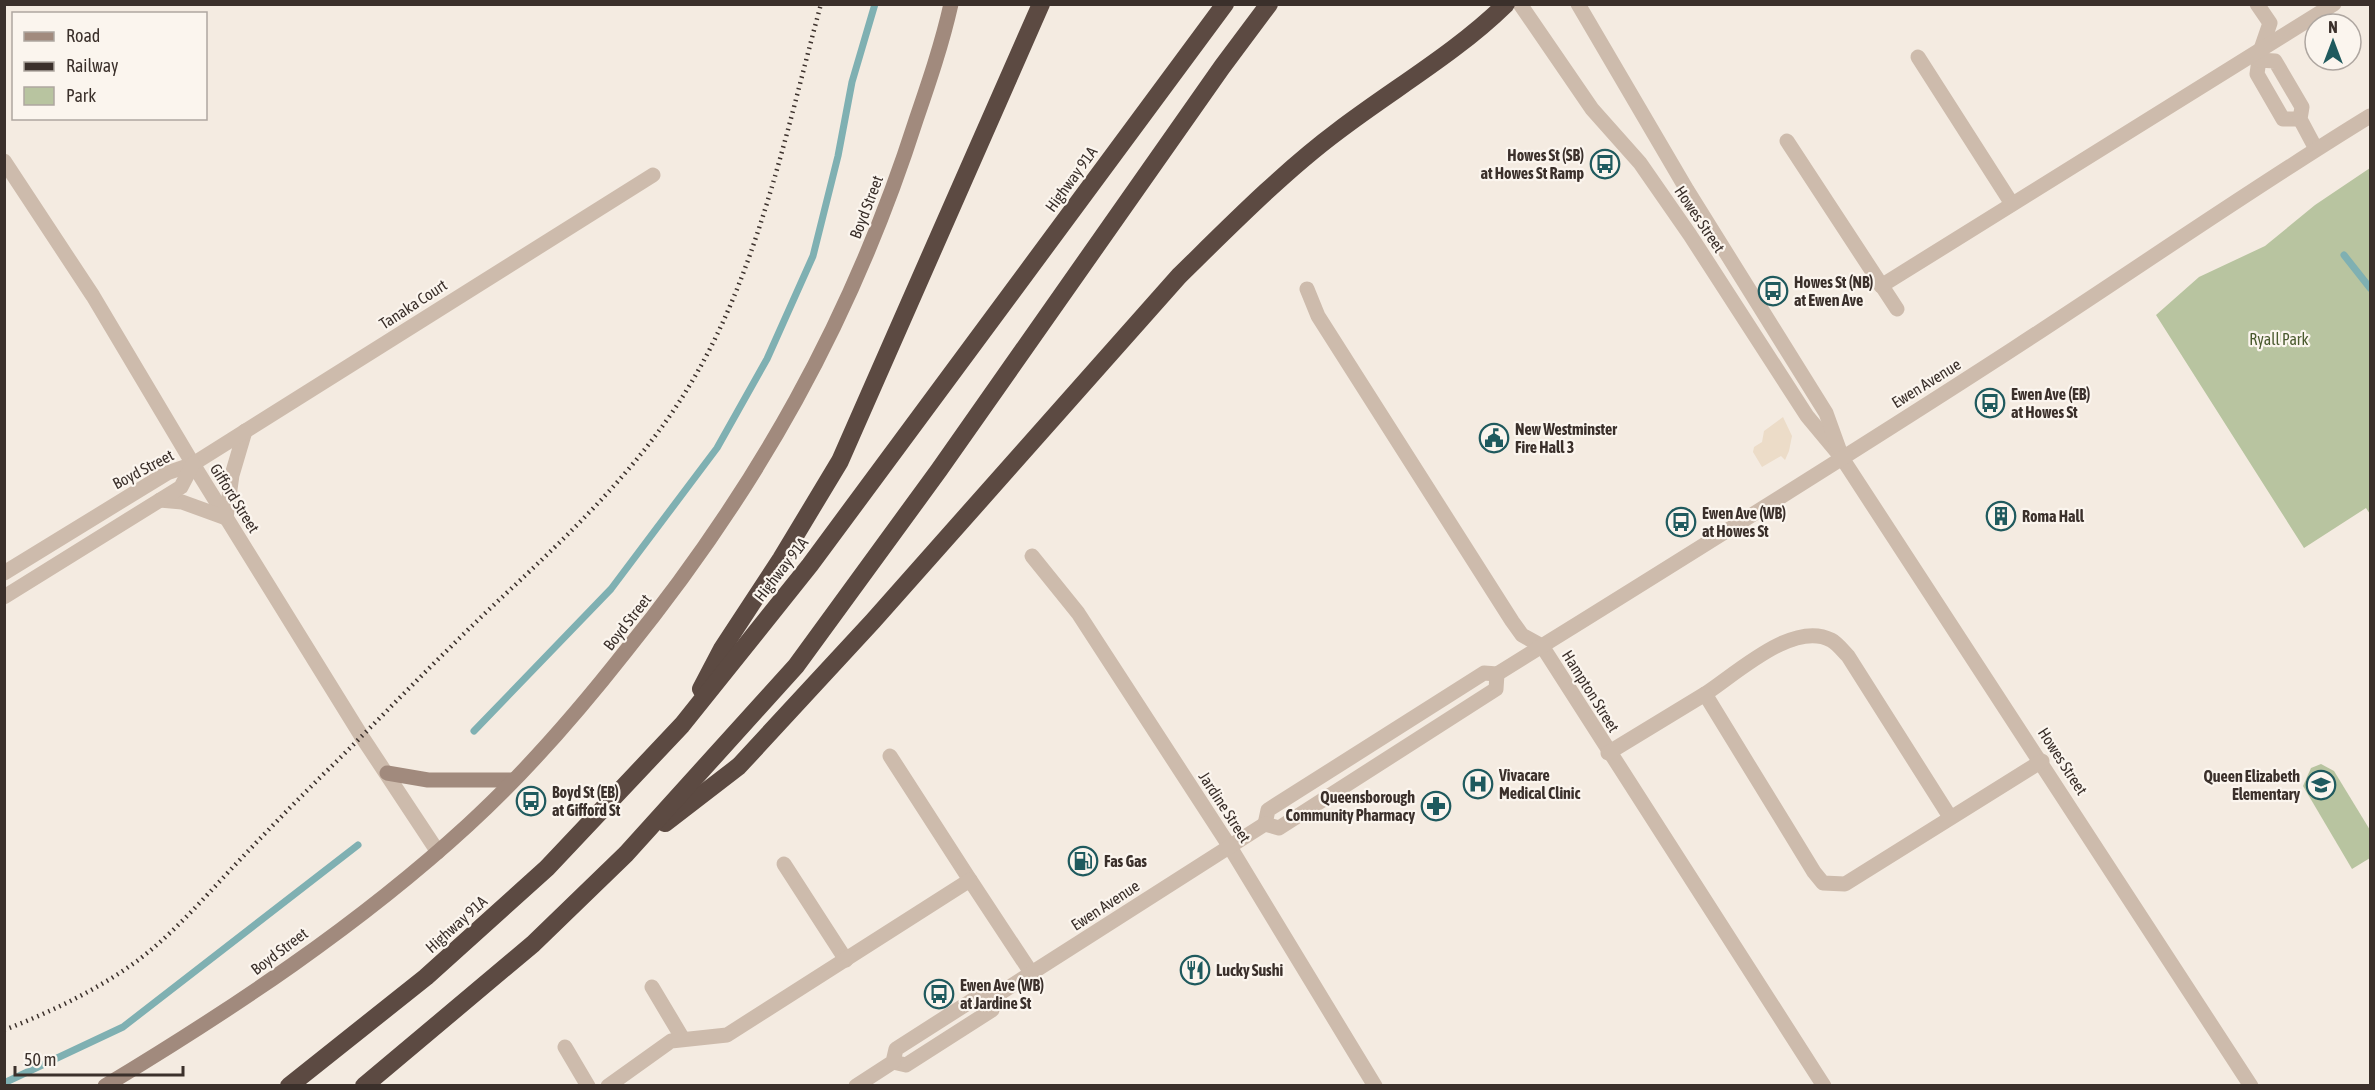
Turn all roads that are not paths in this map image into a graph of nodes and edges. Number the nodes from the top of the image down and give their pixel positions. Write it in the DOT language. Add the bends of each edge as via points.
graph roads {
  1 [pos="951,4"];
  2 [pos="1041,4"];
  3 [pos="1225,4"];
  4 [pos="1269,4"];
  5 [pos="1506,4"];
  6 [pos="1520,4"];
  7 [pos="1578,4"];
  8 [pos="2257,4"];
  9 [pos="2334,4"];
  10 [pos="2259,56"];
  11 [pos="1918,57"];
  12 [pos="2370,116"];
  13 [pos="2300,119"];
  14 [pos="1787,141"];
  15 [pos="2316,149"];
  16 [pos="4,161"];
  17 [pos="653,175"];
  18 [pos="2012,204"];
  19 [pos="1881,286"];
  20 [pos="1307,289"];
  21 [pos="1897,309"];
  22 [pos="245,431"];
  23 [pos="1842,458"];
  24 [pos="193,464"];
  25 [pos="160,500"];
  26 [pos="226,518"];
  27 [pos="1032,556"];
  28 [pos="4,573"];
  29 [pos="4,597"];
  30 [pos="1542,646"];
  31 [pos="1705,694"];
  32 [pos="682,725"];
  33 [pos="1608,753"];
  34 [pos="890,756"];
  35 [pos="2042,761"];
  36 [pos="387,773"];
  37 [pos="512,780"];
  38 [pos="1950,817"];
  39 [pos="1230,847"];
  40 [pos="438,852"];
  41 [pos="626,854"];
  42 [pos="784,864"];
  43 [pos="970,880"];
  44 [pos="846,960"];
  45 [pos="1032,974"];
  46 [pos="652,987"];
  47 [pos="682,1039"];
  48 [pos="565,1047"];
  49 [pos="864,1084"];
  50 [pos="105,1086"];
  51 [pos="289,1086"];
  52 [pos="364,1086"];
  53 [pos="588,1086"];
  54 [pos="608,1086"];
  55 [pos="1375,1086"];
  56 [pos="1824,1086"];
  57 [pos="2251,1086"];
  1 -- 37 [label="main road, Boyd Street" via="913,132 879,225 804,388 742,494 695,562 596,689"];
  2 -- 32 [label="highway" via="840,461 722,649"];
  3 -- 32 [label="highway, Highway 91A" via="810,565"];
  4 -- 41 [label="highway" via="796,666"];
  5 -- 41 [label="highway" via="1480,28 1335,132 1231,225 1179,276 739,766"];
  6 -- 23 [label="street, Howes Street" via="1592,109 1646,172 1807,416"];
  7 -- 23 [label="street, Howes Street" via="1687,190 1826,413"];
  8 -- 10 [label="street" via="2270,23"];
  9 -- 10 [label="street"];
  10 -- 13 [label="street" via="2274,61 2302,107"];
  10 -- 13 [label="street" via="2257,74 2283,119"];
  10 -- 18 [label="street"];
  11 -- 18 [label="street"];
  12 -- 15 [label="street, Ewen Avenue"];
  13 -- 15 [label="street"];
  14 -- 19 [label="street"];
  15 -- 23 [label="street, Ewen Avenue"];
  16 -- 24 [label="street, Gifford Street" via="93,296"];
  17 -- 22 [label="street, Tanaka Court"];
  18 -- 19 [label="street"];
  19 -- 21 [label="street"];
  20 -- 30 [label="street, Hampton Street" via="1318,316 1512,621 1522,635"];
  22 -- 24 [label="street, Tanaka Court"];
  22 -- 26 [label="street" via="232,475"];
  23 -- 30 [label="street, Ewen Avenue"];
  23 -- 35 [label="street, Howes Street"];
  24 -- 25 [label="street, Boyd Street" via="181,487"];
  24 -- 26 [label="street, Gifford Street"];
  24 -- 28 [label="street, Boyd Street" via="167,473"];
  25 -- 26 [label="street" via="182,502"];
  25 -- 29 [label="street, Boyd Street"];
  26 -- 36 [label="street, Gifford Street"];
  27 -- 39 [label="street, Jardine Street" via="1078,613"];
  30 -- 33 [label="street, Hampton Street"];
  30 -- 39 [label="street, Ewen Avenue" via="1497,674 1496,689 1279,828 1265,824"];
  31 -- 33 [label="street"];
  31 -- 38 [label="street" via="1781,643 1803,634 1831,640 1848,656"];
  31 -- 38 [label="street" via="1823,883 1845,884"];
  32 -- 51 [label="highway, Highway 91A" via="547,868 426,977"];
  33 -- 56 [label="street, Hampton Street"];
  34 -- 43 [label="street"];
  35 -- 38 [label="street"];
  35 -- 57 [label="street, Howes Street"];
  36 -- 37 [label="main road" via="428,780"];
  36 -- 40 [label="street, Gifford Street"];
  37 -- 40 [label="main road, Boyd Street"];
  39 -- 45 [label="street, Ewen Avenue"];
  39 -- 55 [label="street, Jardine Street"];
  40 -- 50 [label="main road, Boyd Street" via="260,988"];
  41 -- 52 [label="highway" via="533,944"];
  42 -- 44 [label="street"];
  43 -- 44 [label="street"];
  43 -- 45 [label="street"];
  44 -- 47 [label="street" via="727,1035"];
  45 -- 49 [label="street, Ewen Avenue" via="994,998 992,1010 906,1065 893,1062"];
  46 -- 47 [label="street"];
  47 -- 54 [label="street" via="671,1041"];
  48 -- 53 [label="street"];
}
